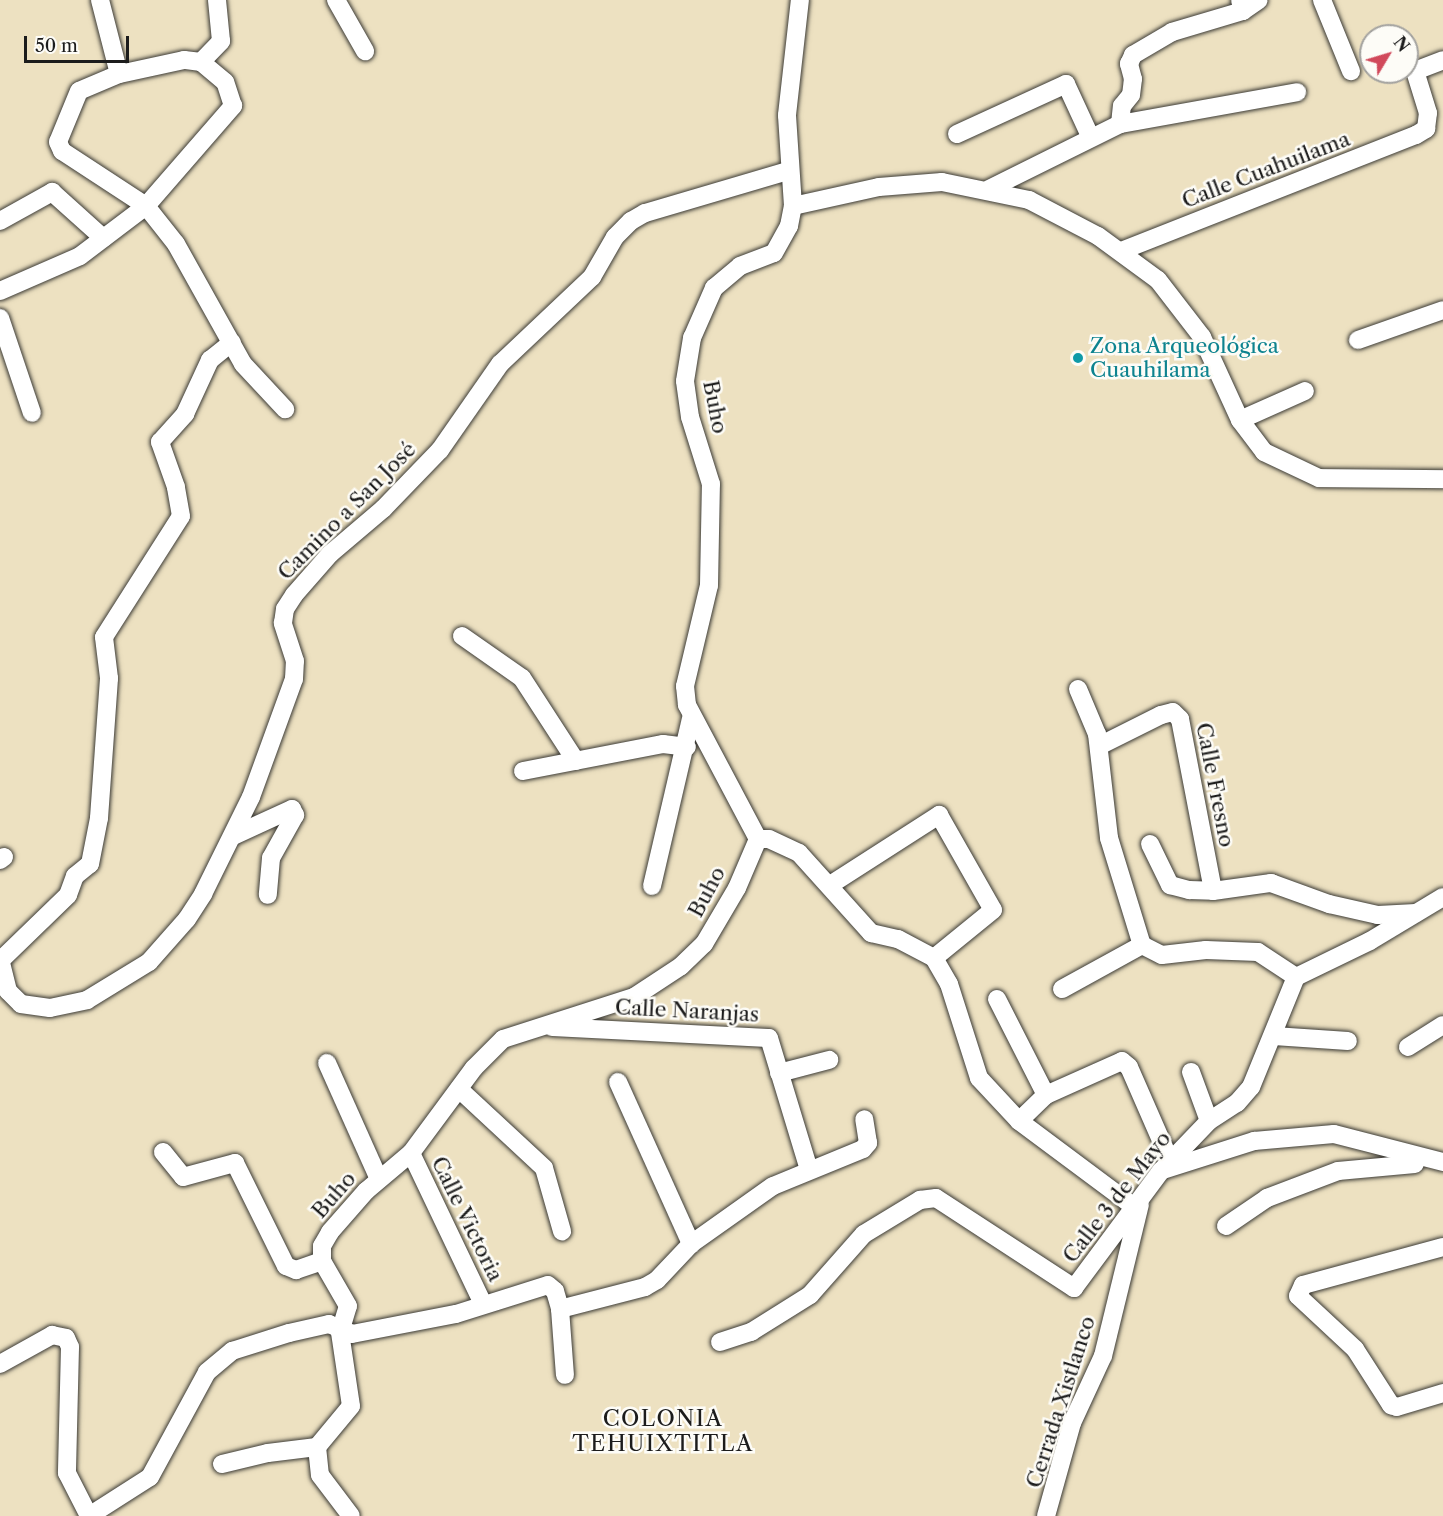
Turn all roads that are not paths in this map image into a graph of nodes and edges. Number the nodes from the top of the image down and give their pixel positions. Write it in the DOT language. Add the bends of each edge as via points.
graph roads {
  1 [pos="100,0"];
  2 [pos="217,0"];
  3 [pos="336,0"];
  4 [pos="800,0"];
  5 [pos="1260,0"];
  6 [pos="1322,0"];
  7 [pos="1241,5"];
  8 [pos="365,51"];
  9 [pos="1443,60"];
  10 [pos="201,62"];
  11 [pos="1351,71"];
  12 [pos="119,74"];
  13 [pos="1297,92"];
  14 [pos="1120,124"];
  15 [pos="957,134"];
  16 [pos="1090,136"];
  17 [pos="788,171"];
  18 [pos="989,189"];
  19 [pos="146,206"];
  20 [pos="793,206"];
  21 [pos="0,221"];
  22 [pos="103,238"];
  23 [pos="1121,251"];
  24 [pos="0,291"];
  25 [pos="1443,310"];
  26 [pos="0,318"];
  27 [pos="1358,340"];
  28 [pos="232,342"];
  29 [pos="1305,391"];
  30 [pos="285,410"];
  31 [pos="32,413"];
  32 [pos="1240,420"];
  33 [pos="1443,479"];
  34 [pos="462,636"];
  35 [pos="1078,689"];
  36 [pos="691,718"];
  37 [pos="1098,746"];
  38 [pos="687,747"];
  39 [pos="576,761"];
  40 [pos="523,771"];
  41 [pos="233,836"];
  42 [pos="758,839"];
  43 [pos="1150,844"];
  44 [pos="830,885"];
  45 [pos="652,886"];
  46 [pos="1213,891"];
  47 [pos="268,895"];
  48 [pos="1443,897"];
  49 [pos="1420,912"];
  50 [pos="1142,945"];
  51 [pos="934,958"];
  52 [pos="1,959"];
  53 [pos="1296,977"];
  54 [pos="1062,989"];
  55 [pos="997,999"];
  56 [pos="1443,1025"];
  57 [pos="538,1026"];
  58 [pos="1274,1036"];
  59 [pos="1348,1041"];
  60 [pos="1408,1047"];
  61 [pos="829,1060"];
  62 [pos="327,1063"];
  63 [pos="1191,1072"];
  64 [pos="779,1073"];
  65 [pos="618,1082"];
  66 [pos="459,1089"];
  67 [pos="1046,1095"];
  68 [pos="864,1119"];
  69 [pos="1209,1120"];
  70 [pos="1019,1121"];
  71 [pos="162,1152"];
  72 [pos="411,1153"];
  73 [pos="1443,1162"];
  74 [pos="1165,1166"];
  75 [pos="809,1170"];
  76 [pos="379,1179"];
  77 [pos="1138,1201"];
  78 [pos="1226,1226"];
  79 [pos="562,1231"];
  80 [pos="691,1244"];
  81 [pos="1443,1247"];
  82 [pos="322,1261"];
  83 [pos="483,1304"];
  84 [pos="560,1309"];
  85 [pos="340,1332"];
  86 [pos="720,1342"];
  87 [pos="0,1365"];
  88 [pos="565,1375"];
  89 [pos="1443,1393"];
  90 [pos="317,1447"];
  91 [pos="222,1464"];
  92 [pos="98,1514"];
  93 [pos="351,1516"];
  94 [pos="1046,1516"];
  1 -- 12 [label="street"];
  2 -- 10 [label="street" via="221,41"];
  3 -- 8 [label="street"];
  4 -- 17 [label="street" via="787,115"];
  5 -- 7 [label="street"];
  6 -- 11 [label="street"];
  7 -- 14 [label="street" via="1172,32 1133,55 1129,64 1133,79 1131,95 1122,106"];
  9 -- 23 [label="street, Calle Cuahuilama" via="1415,71 1428,113 1426,129"];
  10 -- 12 [label="street" via="184,60"];
  10 -- 19 [label="street" via="225,82 233,106"];
  12 -- 19 [label="street" via="79,92 58,142 62,151"];
  13 -- 14 [label="street"];
  14 -- 16 [label="street"];
  15 -- 16 [label="street" via="1066,84"];
  16 -- 18 [label="street"];
  17 -- 20 [label="street"];
  17 -- 41 [label="street, Camino a San José" via="645,213 631,221 615,237 592,277 500,364 440,450 383,509 330,554 294,595 285,609 283,623 295,661 294,679"];
  18 -- 20 [label="street" via="942,182 879,187"];
  18 -- 23 [label="street" via="1029,200"];
  19 -- 22 [label="street"];
  19 -- 28 [label="street" via="176,244"];
  20 -- 36 [label="street, Buho" via="784,240 774,253 740,266 714,288 692,338 685,381 690,417 711,484 711,528 709,585 685,686"];
  21 -- 22 [label="street" via="52,192"];
  22 -- 24 [label="street" via="80,256"];
  23 -- 32 [label="street" via="1158,280 1183,309 1202,337"];
  25 -- 27 [label="street"];
  26 -- 31 [label="street"];
  28 -- 30 [label="street" via="243,364"];
  28 -- 52 [label="street" via="210,360 185,414 160,442 176,487 181,516 105,637 109,678 99,818 90,864 75,876 68,895"];
  29 -- 32 [label="street"];
  32 -- 33 [label="street" via="1264,452 1318,478"];
  34 -- 39 [label="street" via="522,678"];
  35 -- 37 [label="street"];
  36 -- 38 [label="street"];
  36 -- 42 [label="street, Buho" via="719,762"];
  37 -- 46 [label="street, Calle Fresno" via="1161,715 1173,712 1180,719"];
  37 -- 50 [label="street" via="1109,838"];
  38 -- 39 [label="street" via="663,744"];
  38 -- 45 [label="street"];
  39 -- 40 [label="street"];
  41 -- 47 [label="street" via="292,809 295,815 271,858"];
  41 -- 52 [label="street, Camino a San José" via="187,919 149,963 87,1000 50,1008 21,1004 8,992"];
  42 -- 44 [label="street" via="776,841 799,853"];
  42 -- 57 [label="street, Buho" via="737,888 704,944 681,966 634,997"];
  43 -- 46 [label="street" via="1170,885"];
  44 -- 51 [label="street" via="871,933 898,939"];
  44 -- 51 [label="street" via="939,815 993,910"];
  46 -- 49 [label="street" via="1270,883 1329,904 1378,915"];
  48 -- 49 [label="street"];
  49 -- 53 [label="street"];
  50 -- 53 [label="street" via="1162,955 1206,950 1258,952"];
  50 -- 54 [label="street"];
  51 -- 70 [label="street" via="949,984 979,1078"];
  53 -- 58 [label="street, Calle 3 de Mayo"];
  55 -- 67 [label="street"];
  56 -- 60 [label="street"];
  57 -- 64 [label="street, Calle Naranjas" via="769,1038"];
  57 -- 66 [label="street, Buho" via="515,1032 497,1043"];
  58 -- 59 [label="street"];
  58 -- 69 [label="street, Calle 3 de Mayo" via="1251,1087 1237,1103"];
  61 -- 64 [label="street"];
  62 -- 76 [label="street"];
  63 -- 69 [label="street"];
  64 -- 75 [label="street, Calle Naranjas"];
  65 -- 80 [label="street"];
  66 -- 72 [label="street, Buho"];
  66 -- 79 [label="street" via="544,1168"];
  67 -- 70 [label="street"];
  67 -- 74 [label="street" via="1122,1061 1129,1067"];
  68 -- 75 [label="street" via="868,1143 863,1149"];
  69 -- 74 [label="street, Calle 3 de Mayo"];
  70 -- 77 [label="street"];
  71 -- 82 [label="street" via="183,1178 235,1163 286,1266 296,1270"];
  72 -- 76 [label="street, Buho"];
  72 -- 83 [label="street, Calle Victoria"];
  73 -- 74 [label="street" via="1334,1134 1254,1141"];
  73 -- 78 [label="street" via="1338,1170 1267,1198"];
  74 -- 77 [label="street, Calle 3 de Mayo"];
  75 -- 80 [label="street" via="773,1186"];
  76 -- 82 [label="street, Buho" via="330,1232 322,1246"];
  77 -- 86 [label="street, Calle 3 de Mayo" via="1074,1288 936,1198 928,1199 864,1234 810,1295 751,1332"];
  77 -- 94 [label="street, Cerrada Xistlanco" via="1103,1356 1072,1423"];
  80 -- 84 [label="street" via="657,1281 645,1287"];
  81 -- 89 [label="street" via="1303,1285 1298,1290 1298,1296 1355,1349 1391,1405 1397,1407"];
  82 -- 85 [label="street" via="348,1306"];
  83 -- 84 [label="street" via="548,1285 555,1291"];
  83 -- 85 [label="street" via="456,1314 352,1334"];
  84 -- 88 [label="street"];
  85 -- 90 [label="street" via="351,1406"];
  85 -- 92 [label="street" via="329,1324 232,1351 207,1372 150,1477"];
  87 -- 92 [label="street" via="52,1335 66,1338 70,1347 68,1473"];
  90 -- 91 [label="street"];
  90 -- 93 [label="street" via="320,1475"];
}
